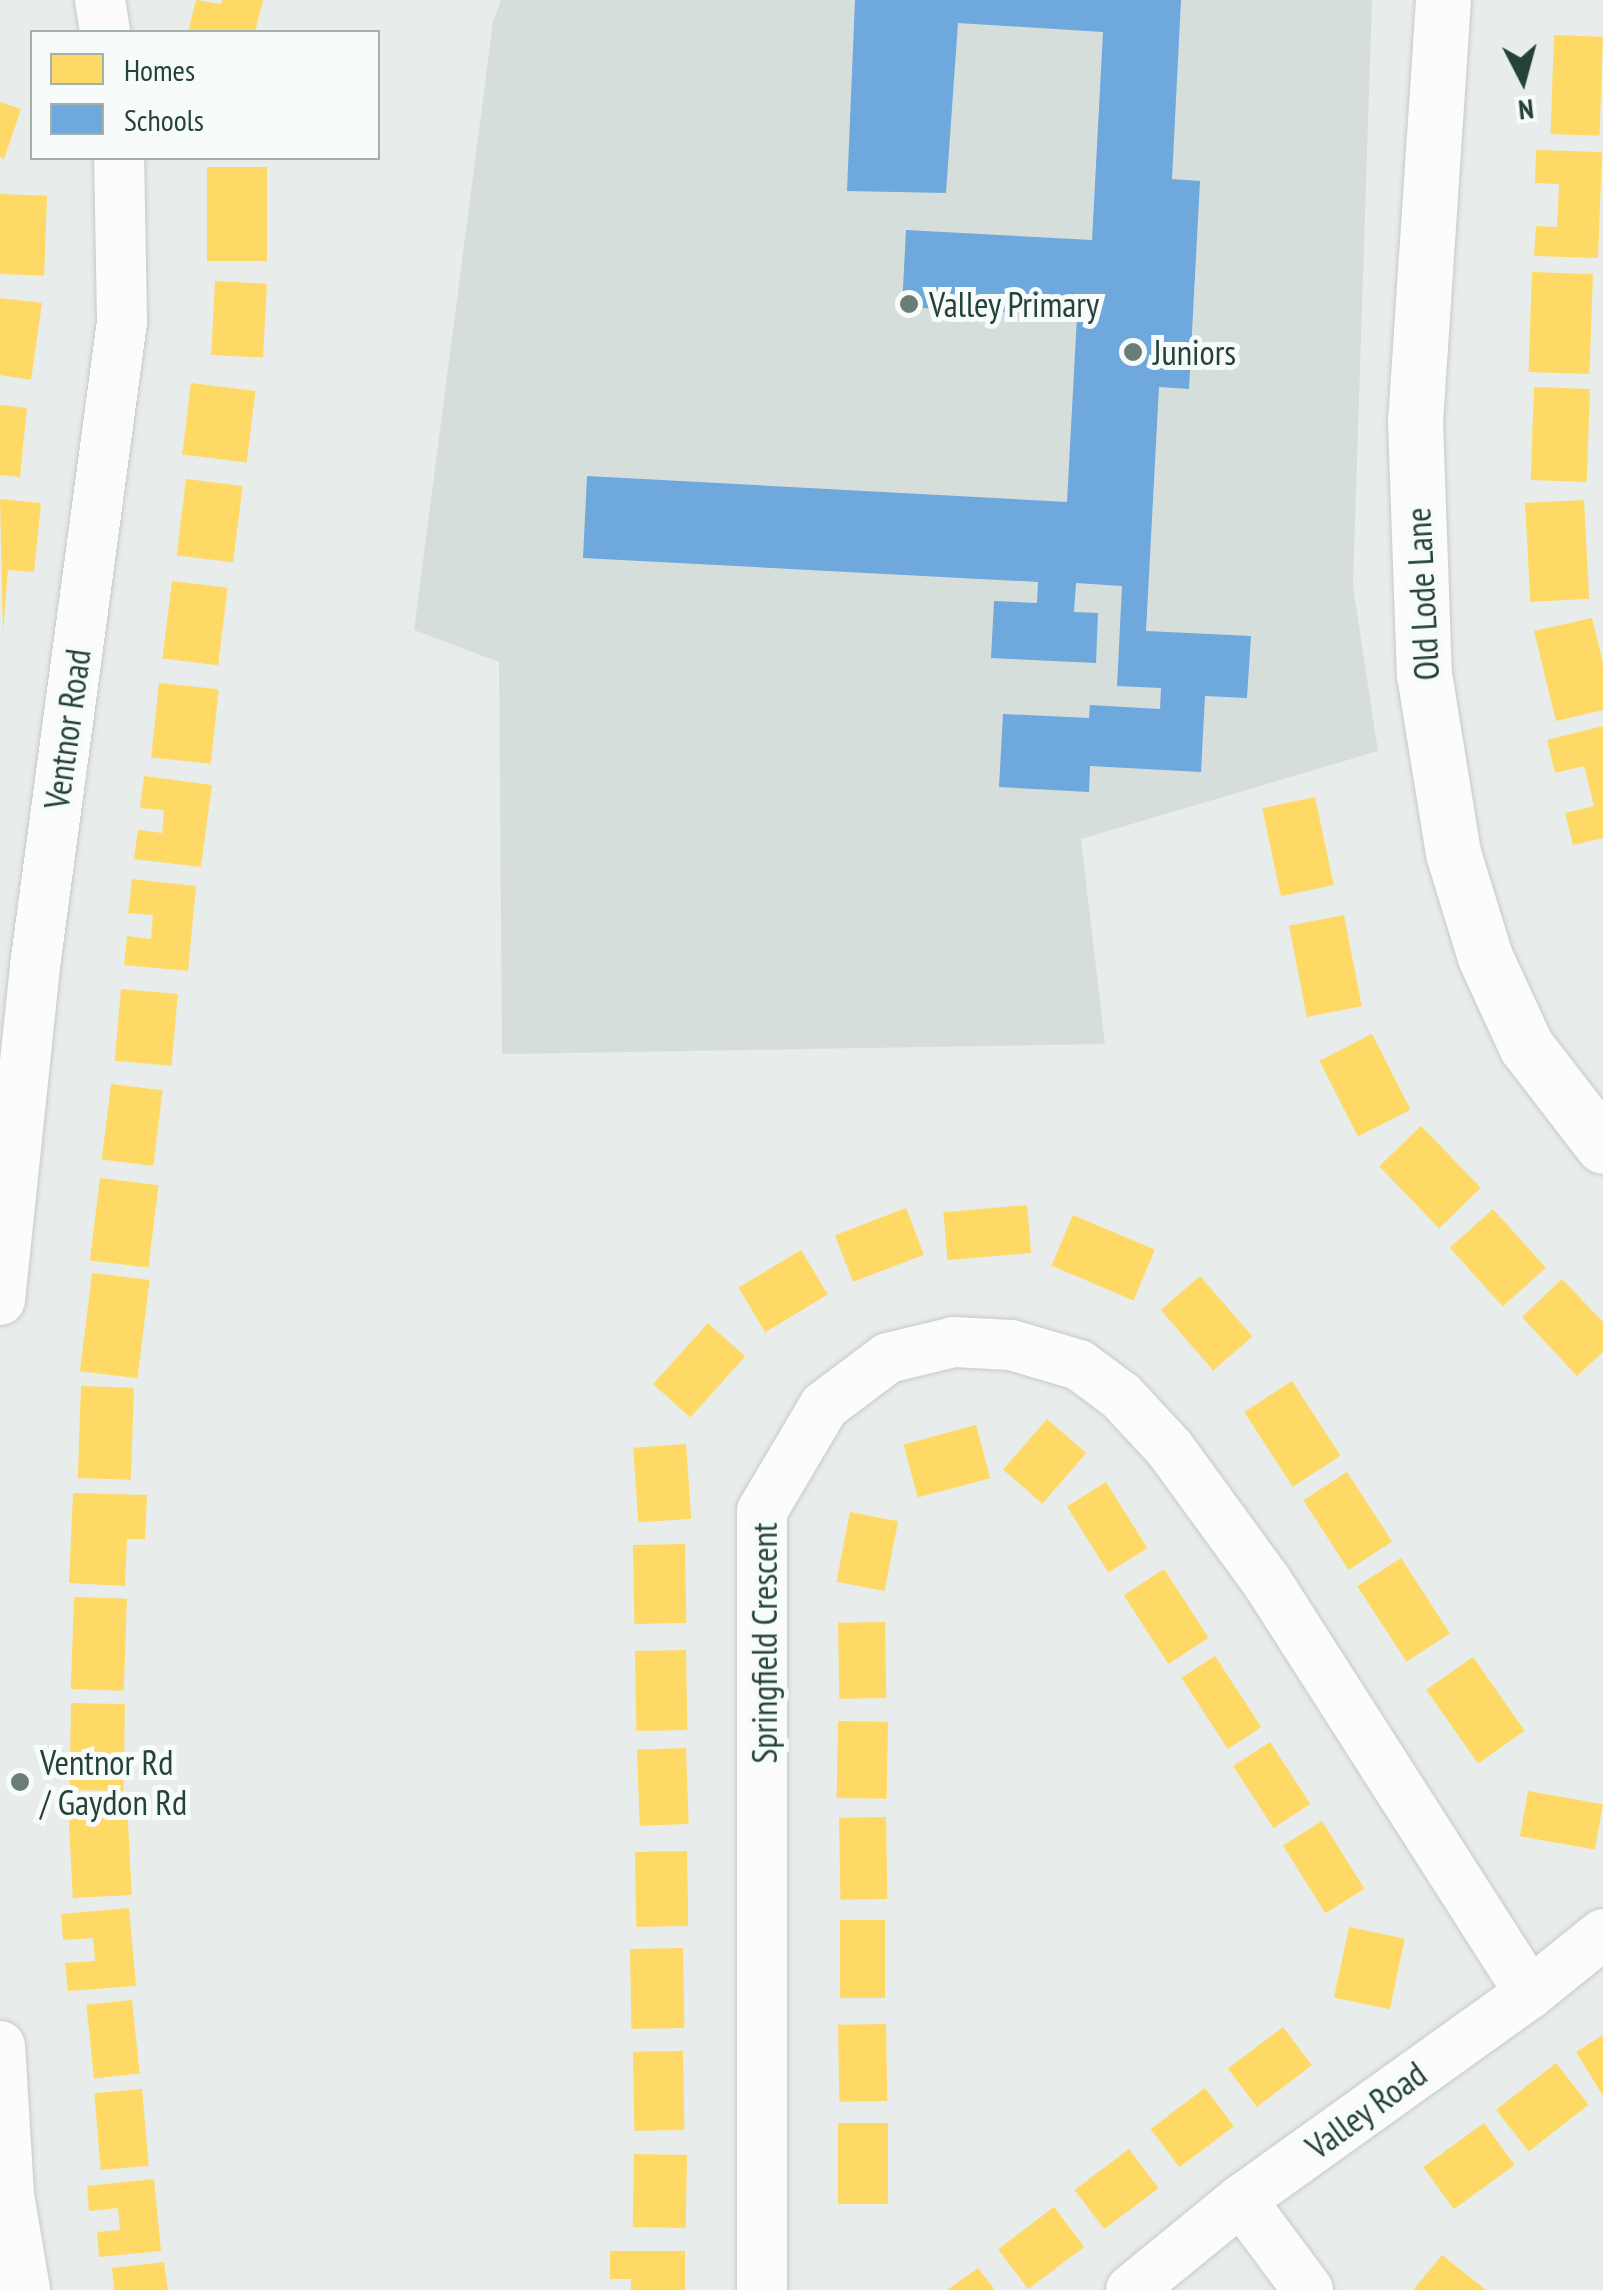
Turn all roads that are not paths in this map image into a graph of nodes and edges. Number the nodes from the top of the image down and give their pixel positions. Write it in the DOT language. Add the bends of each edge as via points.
graph roads {
  1 [pos="100,0"];
  2 [pos="1443,0"];
  3 [pos="105,30"];
  4 [pos="119,160"];
  5 [pos="1603,1146"];
  6 [pos="0,1300"];
  7 [pos="1603,1934"];
  8 [pos="1530,1993"];
  9 [pos="0,2046"];
  10 [pos="5,2196"];
  11 [pos="1241,2200"];
  12 [pos="25,2290"];
  13 [pos="762,2290"];
  14 [pos="1131,2290"];
  15 [pos="1308,2290"];
  1 -- 3 [label="street"];
  2 -- 5 [label="street, Old Lode Lane" via="1416,420 1424,674 1453,852 1484,957 1526,1046"];
  4 -- 6 [label="street, Ventnor Road" via="122,322 35,966"];
  7 -- 8 [label="street, Valley Road"];
  8 -- 11 [label="street, Valley Road"];
  8 -- 13 [label="street, Springfield Crescent" via="1266,1582 1170,1449 1120,1396 1080,1365 1011,1346 954,1342 888,1358 824,1406 762,1511"];
  9 -- 10 [label="street"];
  10 -- 12 [label="street"];
  11 -- 14 [label="street, Valley Road"];
  11 -- 15 [label="street"];
}
